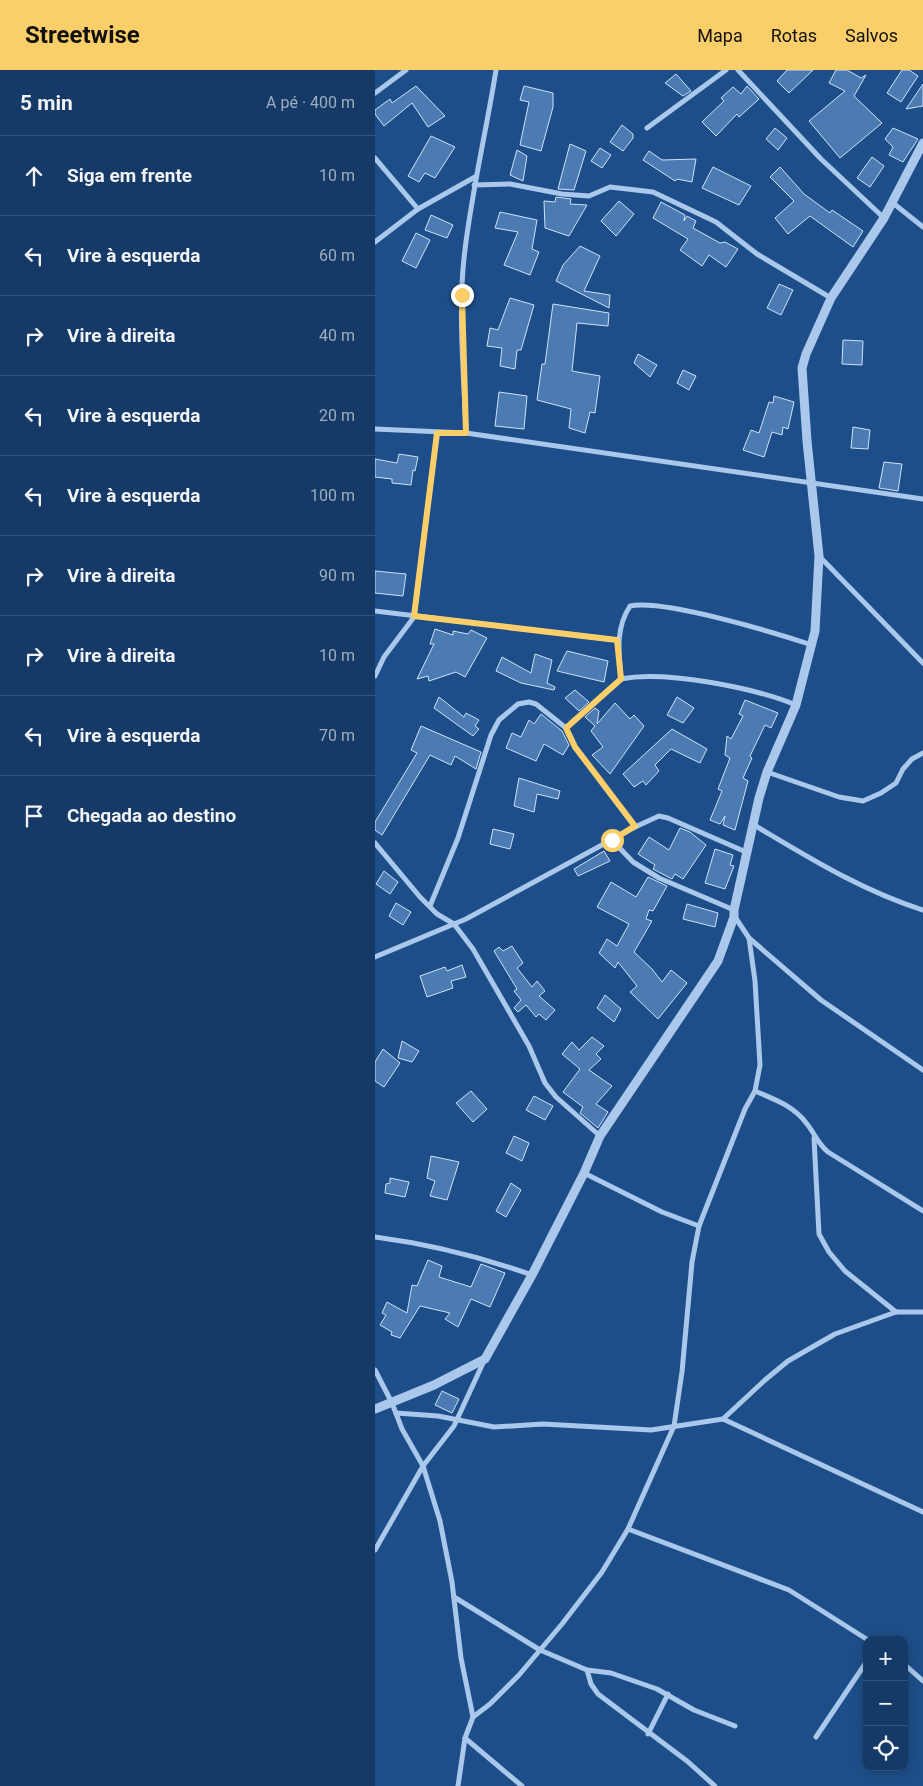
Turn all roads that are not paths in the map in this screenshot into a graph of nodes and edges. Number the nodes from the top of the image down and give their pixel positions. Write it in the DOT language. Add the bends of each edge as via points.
graph roads {
  1 [pos="406,70"];
  2 [pos="496,70"];
  3 [pos="726,70"];
  4 [pos="738,70"];
  5 [pos="375,93"];
  6 [pos="647,128"];
  7 [pos="923,143"];
  8 [pos="375,158"];
  9 [pos="475,177"];
  10 [pos="474,185"];
  11 [pos="893,203"];
  12 [pos="418,209"];
  13 [pos="884,218"];
  14 [pos="923,227"];
  15 [pos="375,242"];
  16 [pos="831,298"];
  17 [pos="375,428"];
  18 [pos="437,433"];
  19 [pos="466,433"];
  20 [pos="811,482"];
  21 [pos="923,499"];
  22 [pos="819,556"];
  23 [pos="375,611"];
  24 [pos="414,616"];
  25 [pos="617,640"];
  26 [pos="813,646"];
  27 [pos="923,663"];
  28 [pos="375,676"];
  29 [pos="621,679"];
  30 [pos="796,705"];
  31 [pos="566,728"];
  32 [pos="923,753"];
  33 [pos="767,772"];
  34 [pos="754,825"];
  35 [pos="635,826"];
  36 [pos="612,840"];
  37 [pos="375,843"];
  38 [pos="746,852"];
  39 [pos="430,906"];
  40 [pos="923,910"];
  41 [pos="734,914"];
  42 [pos="454,924"];
  43 [pos="749,938"];
  44 [pos="375,956"];
  45 [pos="923,1070"];
  46 [pos="755,1091"];
  47 [pos="600,1136"];
  48 [pos="814,1137"];
  49 [pos="584,1173"];
  50 [pos="923,1211"];
  51 [pos="699,1226"];
  52 [pos="375,1237"];
  53 [pos="532,1274"];
  54 [pos="896,1312"];
  55 [pos="923,1312"];
  56 [pos="485,1359"];
  57 [pos="375,1370"];
  58 [pos="392,1402"];
  59 [pos="375,1409"];
  60 [pos="396,1413"];
  61 [pos="457,1419"];
  62 [pos="723,1419"];
  63 [pos="673,1426"];
  64 [pos="423,1466"];
  65 [pos="923,1512"];
  66 [pos="627,1529"];
  67 [pos="375,1550"];
  68 [pos="454,1597"];
  69 [pos="863,1637"];
  70 [pos="540,1650"];
  71 [pos="863,1667"];
  72 [pos="908,1668"];
  73 [pos="587,1670"];
  74 [pos="923,1681"];
  75 [pos="668,1694"];
  76 [pos="473,1717"];
  77 [pos="735,1726"];
  78 [pos="648,1734"];
  79 [pos="815,1736"];
  80 [pos="465,1738"];
  81 [pos="458,1786"];
  82 [pos="522,1786"];
  83 [pos="715,1786"];
  1 -- 5 [label="street"];
  2 -- 9 [label="street"];
  3 -- 6 [label="street"];
  4 -- 13 [label="street" via="821,159"];
  7 -- 11 [label="street"];
  8 -- 12 [label="street"];
  9 -- 10 [label="street"];
  9 -- 12 [label="street"];
  10 -- 16 [label="street" via="510,184 589,196 610,187 653,192 715,222 757,254"];
  10 -- 19 [label="street" via="462,295"];
  11 -- 13 [label="street"];
  11 -- 14 [label="street"];
  12 -- 15 [label="street"];
  13 -- 16 [label="street"];
  16 -- 20 [label="street" via="810,340 802,368"];
  17 -- 18 [label="street"];
  18 -- 19 [label="street"];
  18 -- 24 [label="street"];
  19 -- 20 [label="street"];
  20 -- 21 [label="street"];
  20 -- 22 [label="street"];
  22 -- 26 [label="street"];
  22 -- 27 [label="street"];
  23 -- 24 [label="street"];
  24 -- 25 [label="street"];
  24 -- 28 [label="street" via="384,657"];
  25 -- 26 [label="street" via="630,606 648,605 723,620"];
  25 -- 29 [label="street"];
  26 -- 30 [label="street"];
  29 -- 30 [label="street" via="647,677 695,681 775,696"];
  29 -- 31 [label="street"];
  30 -- 33 [label="street"];
  31 -- 35 [label="street" via="575,747"];
  31 -- 39 [label="street" via="529,702 517,704 499,720 491,735 458,838"];
  32 -- 33 [label="street" via="903,769 896,783 863,800 839,797"];
  33 -- 34 [label="street"];
  34 -- 38 [label="street"];
  34 -- 40 [label="street" via="877,893"];
  35 -- 36 [label="street"];
  35 -- 38 [label="street" via="659,816"];
  36 -- 41 [label="street" via="633,862 659,878"];
  36 -- 42 [label="street"];
  37 -- 39 [label="street"];
  38 -- 41 [label="street"];
  39 -- 42 [label="street"];
  41 -- 43 [label="street"];
  41 -- 47 [label="street" via="718,961"];
  42 -- 44 [label="street"];
  42 -- 47 [label="street" via="473,949 529,1046 545,1083"];
  43 -- 45 [label="street" via="821,1000"];
  43 -- 46 [label="street" via="755,981 759,1064"];
  46 -- 48 [label="street" via="793,1109"];
  46 -- 51 [label="street"];
  47 -- 49 [label="street"];
  48 -- 50 [label="street" via="828,1152"];
  48 -- 54 [label="street" via="819,1234 845,1270"];
  49 -- 51 [label="street" via="662,1212"];
  49 -- 53 [label="street"];
  51 -- 63 [label="street"];
  52 -- 53 [label="street" via="485,1258"];
  53 -- 56 [label="street"];
  54 -- 55 [label="street"];
  54 -- 62 [label="street" via="835,1334 788,1361"];
  56 -- 58 [label="street"];
  56 -- 61 [label="street"];
  57 -- 58 [label="street"];
  58 -- 59 [label="street"];
  58 -- 60 [label="street"];
  60 -- 61 [label="street"];
  60 -- 64 [label="street"];
  61 -- 63 [label="street" via="494,1427 543,1424 651,1430"];
  61 -- 64 [label="street" via="441,1446"];
  62 -- 63 [label="street"];
  62 -- 65 [label="street"];
  63 -- 66 [label="street"];
  64 -- 67 [label="street"];
  64 -- 68 [label="street" via="441,1521"];
  66 -- 69 [label="street" via="789,1590"];
  66 -- 70 [label="street" via="583,1599"];
  68 -- 70 [label="street"];
  68 -- 76 [label="street" via="461,1658"];
  70 -- 73 [label="street"];
  70 -- 76 [label="street" via="490,1704"];
  71 -- 79 [label="street"];
  72 -- 74 [label="street"];
  73 -- 75 [label="street" via="611,1673"];
  73 -- 78 [label="street" via="598,1694"];
  75 -- 77 [label="street" via="694,1710"];
  75 -- 78 [label="street"];
  76 -- 80 [label="street"];
  78 -- 83 [label="street" via="687,1761"];
  80 -- 81 [label="street"];
  80 -- 82 [label="street"];
}
